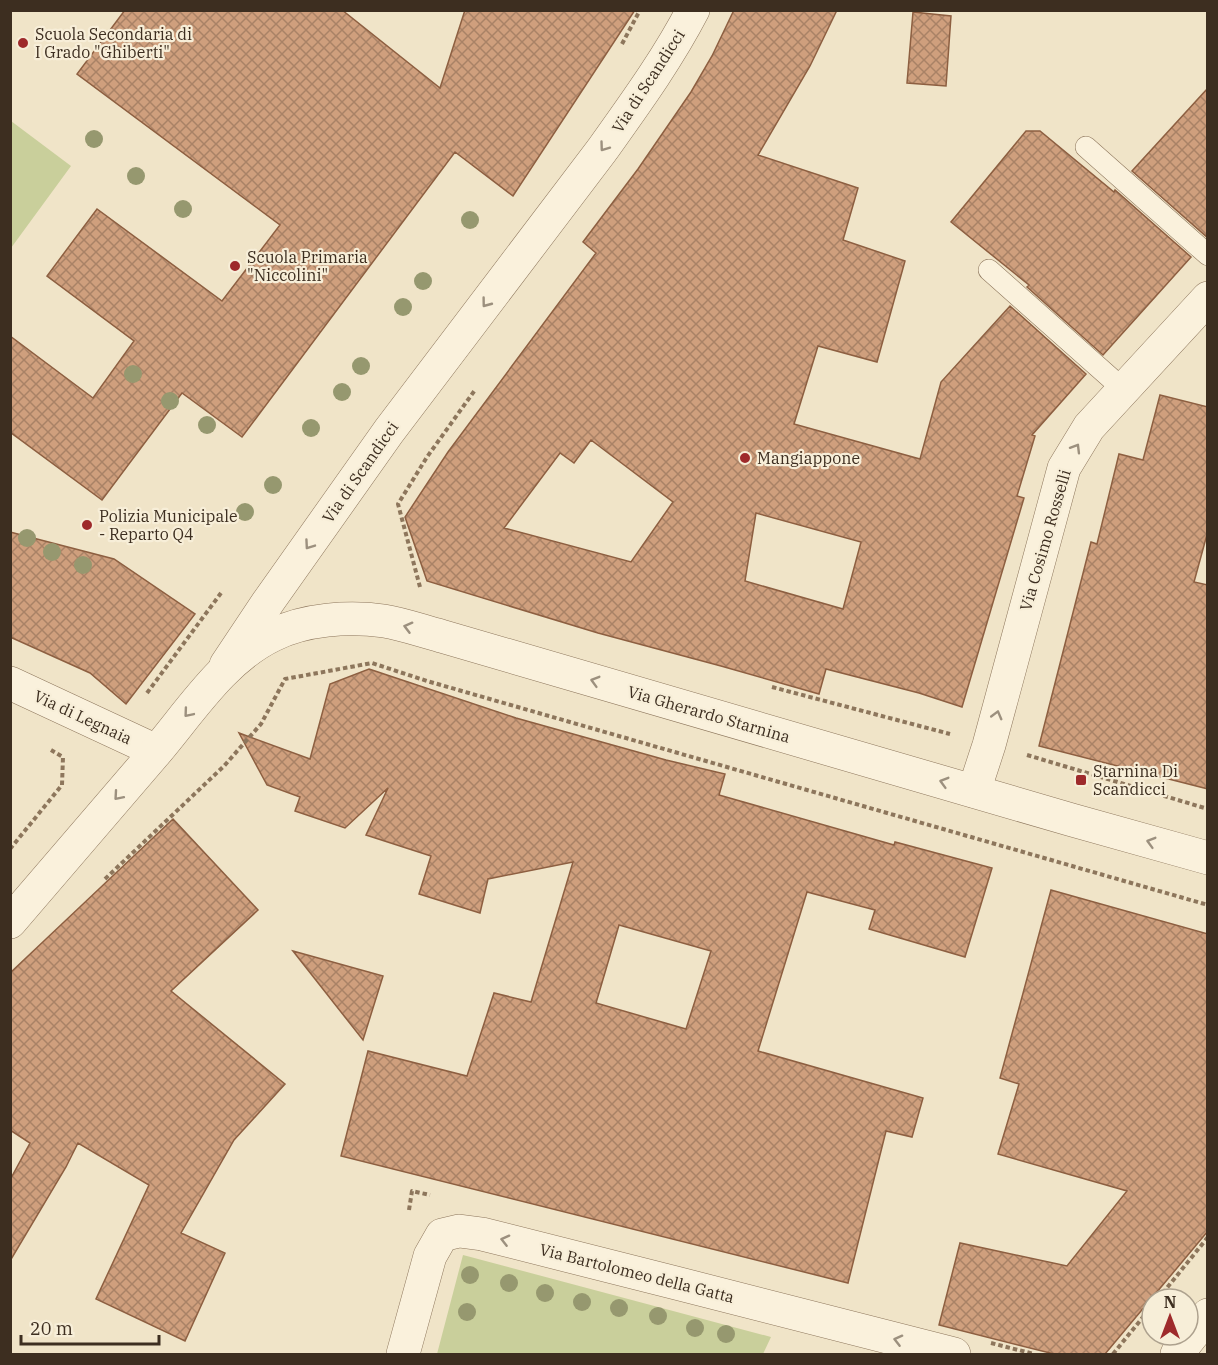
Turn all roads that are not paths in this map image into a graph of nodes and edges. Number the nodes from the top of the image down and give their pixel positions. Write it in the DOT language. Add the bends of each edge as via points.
graph roads {
  1 [pos="693,10"];
  2 [pos="1086,147"];
  3 [pos="1208,255"];
  4 [pos="989,270"];
  5 [pos="1208,298"];
  6 [pos="1124,389"];
  7 [pos="219,675"];
  8 [pos="10,683"];
  9 [pos="156,751"];
  10 [pos="974,791"];
  11 [pos="1208,858"];
  12 [pos="10,922"];
  13 [pos="1208,1316"];
  14 [pos="403,1354"];
  15 [pos="954,1354"];
  16 [pos="1177,1354"];
  1 -- 7 [label="street, Via di Scandicci, one-way" via="635,105 389,431"];
  2 -- 3 [label="lane"];
  4 -- 6 [label="lane"];
  5 -- 6 [label="street, Via Cosimo Rosselli"];
  10 -- 6 [label="street, Via Cosimo Rosselli, one-way" via="1064,468 1089,427"];
  7 -- 9 [label="street, Via di Scandicci, one-way"];
  10 -- 7 [label="street, Via Gherardo Starnina, one-way" via="384,621 335,620 295,627 252,648"];
  8 -- 9 [label="street, Via di Legnaia"];
  9 -- 12 [label="street, Via di Scandicci, one-way"];
  11 -- 10 [label="street, Via Gherardo Starnina, one-way"];
  13 -- 16 [label="street"];
  15 -- 14 [label="street, Via Bartolomeo della Gatta, one-way" via="459,1231 442,1235 430,1256"];
}
